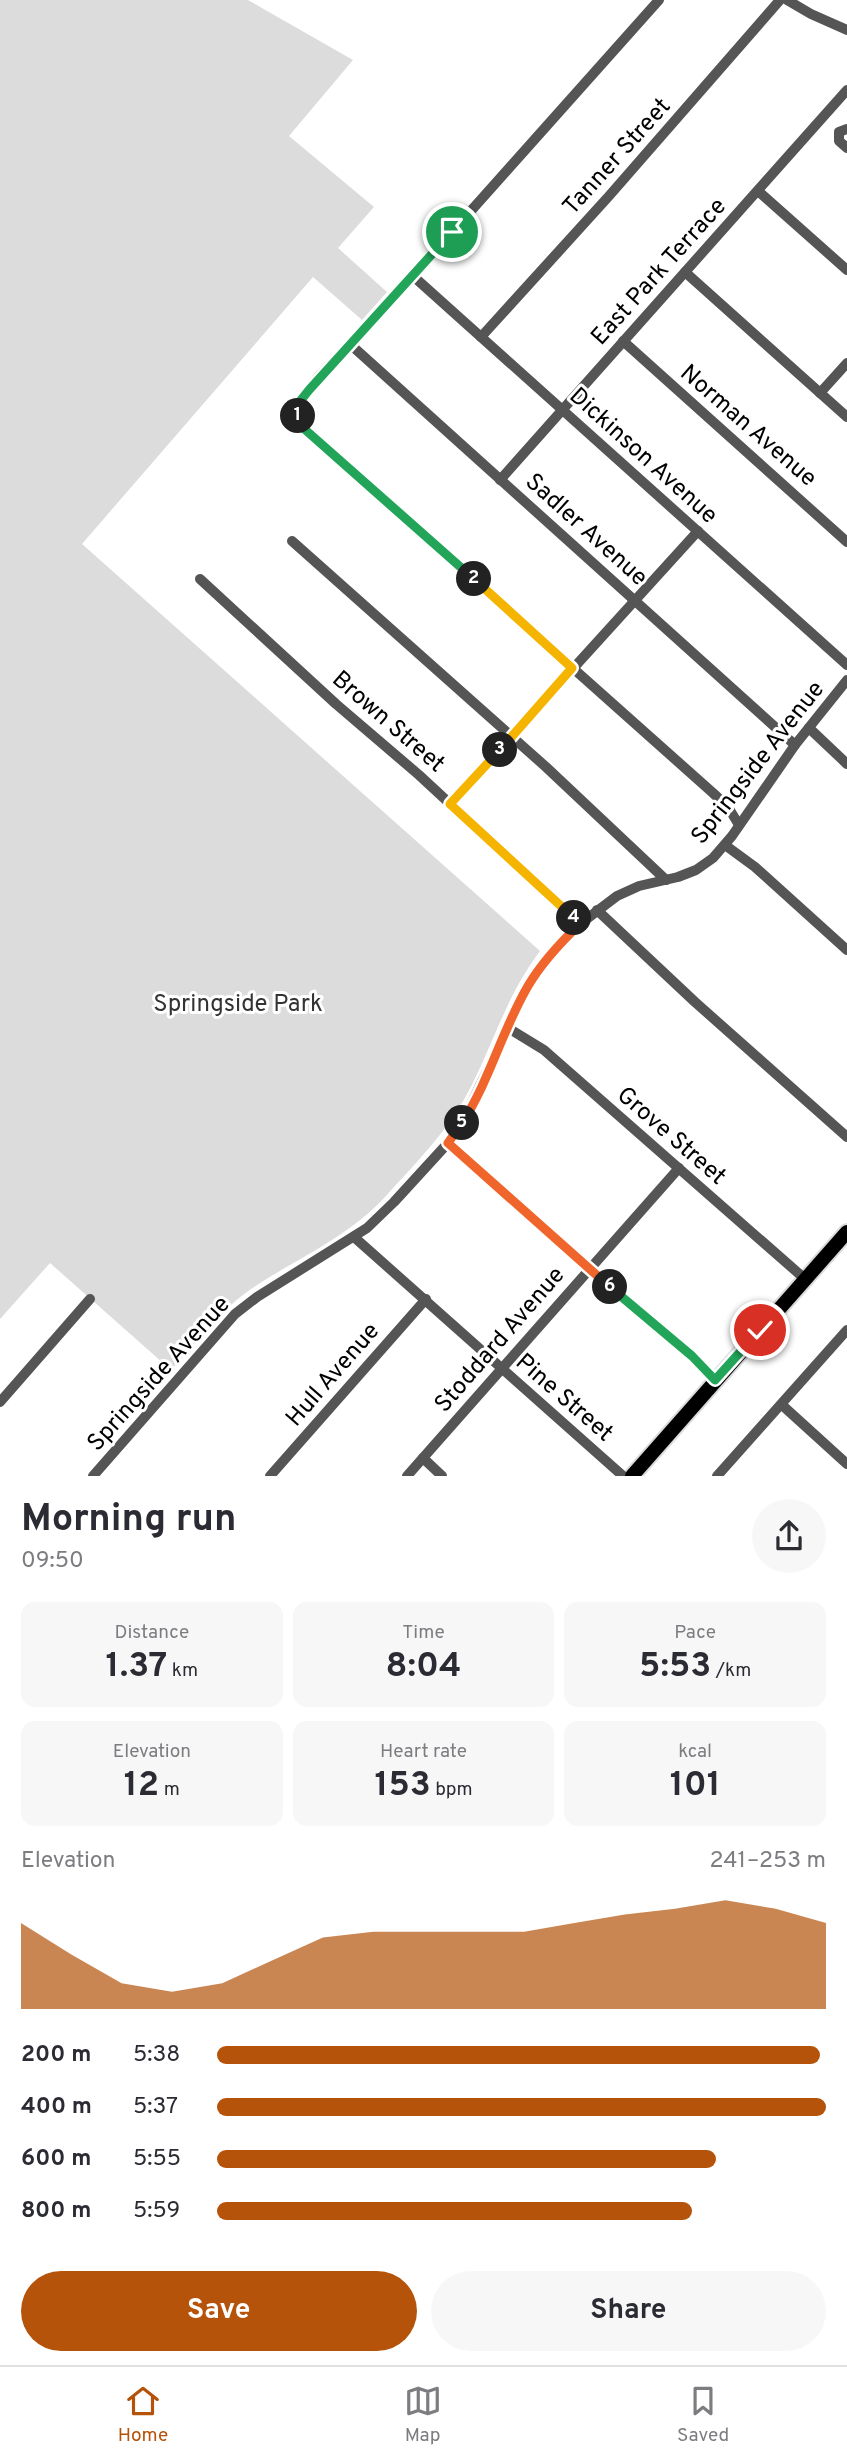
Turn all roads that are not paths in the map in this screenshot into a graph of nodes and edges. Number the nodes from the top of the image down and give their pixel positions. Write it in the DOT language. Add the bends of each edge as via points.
graph roads {
  1 [pos="659,0"];
  2 [pos="780,0"];
  3 [pos="787,0"];
  4 [pos="847,30"];
  5 [pos="847,90"];
  6 [pos="843,130"];
  7 [pos="847,148"];
  8 [pos="758,191"];
  9 [pos="847,270"];
  10 [pos="685,272"];
  11 [pos="413,276"];
  12 [pos="481,337"];
  13 [pos="622,341"];
  14 [pos="351,345"];
  15 [pos="847,363"];
  16 [pos="820,393"];
  17 [pos="562,410"];
  18 [pos="847,417"];
  19 [pos="500,480"];
  20 [pos="698,531"];
  21 [pos="292,541"];
  22 [pos="847,542"];
  23 [pos="200,579"];
  24 [pos="634,599"];
  25 [pos="847,665"];
  26 [pos="572,668"];
  27 [pos="847,680"];
  28 [pos="809,728"];
  29 [pos="512,737"];
  30 [pos="795,745"];
  31 [pos="847,764"];
  32 [pos="450,804"];
  33 [pos="739,825"];
  34 [pos="725,845"];
  35 [pos="667,880"];
  36 [pos="597,910"];
  37 [pos="580,924"];
  38 [pos="847,950"];
  39 [pos="508,1028"];
  40 [pos="847,1137"];
  41 [pos="448,1143"];
  42 [pos="679,1168"];
  43 [pos="847,1232"];
  44 [pos="354,1237"];
  45 [pos="589,1269"];
  46 [pos="805,1279"];
  47 [pos="90,1299"];
  48 [pos="426,1299"];
  49 [pos="847,1330"];
  50 [pos="502,1369"];
  51 [pos="715,1380"];
  52 [pos="0,1402"];
  53 [pos="782,1405"];
  54 [pos="423,1458"];
  55 [pos="847,1464"];
  56 [pos="93,1476"];
  57 [pos="270,1476"];
  58 [pos="407,1476"];
  59 [pos="442,1476"];
  60 [pos="623,1476"];
  61 [pos="632,1476"];
  62 [pos="718,1476"];
  1 -- 11 [label="street"];
  2 -- 12 [label="street, Tanner Street"];
  3 -- 4 [label="street"];
  5 -- 8 [label="street, East Park Terrace"];
  6 -- 7 [label="street" via="839,141"];
  8 -- 9 [label="street"];
  8 -- 10 [label="street, East Park Terrace"];
  10 -- 13 [label="street, East Park Terrace"];
  10 -- 16 [label="street"];
  11 -- 12 [label="street, Dickinson Avenue"];
  11 -- 14 [label="street"];
  12 -- 17 [label="street, Dickinson Avenue"];
  13 -- 17 [label="street, East Park Terrace"];
  13 -- 22 [label="street, Norman Avenue"];
  14 -- 19 [label="street, Sadler Avenue"];
  14 -- 26 [label="street" via="309,390 300,405 301,426"];
  15 -- 16 [label="street"];
  16 -- 18 [label="street"];
  17 -- 19 [label="street, East Park Terrace"];
  17 -- 20 [label="street, Dickinson Avenue"];
  19 -- 24 [label="street, Sadler Avenue"];
  20 -- 24 [label="street"];
  20 -- 25 [label="street, Dickinson Avenue"];
  21 -- 29 [label="street"];
  23 -- 32 [label="street, Brown Street"];
  24 -- 26 [label="street"];
  24 -- 30 [label="street, Sadler Avenue"];
  26 -- 29 [label="street"];
  26 -- 33 [label="street" via="728,807"];
  27 -- 28 [label="street, Springside Avenue"];
  28 -- 30 [label="street, Springside Avenue"];
  28 -- 31 [label="street"];
  29 -- 32 [label="street"];
  29 -- 35 [label="street"];
  30 -- 33 [label="street, Springside Avenue"];
  32 -- 37 [label="street, Brown Street"];
  33 -- 34 [label="street, Springside Avenue"];
  34 -- 35 [label="street, Springside Avenue" via="696,870"];
  34 -- 38 [label="street"];
  35 -- 36 [label="street, Springside Avenue" via="639,886"];
  36 -- 37 [label="street, Springside Avenue"];
  36 -- 40 [label="street"];
  37 -- 39 [label="street, Springside Avenue" via="529,984"];
  39 -- 41 [label="street, Springside Avenue"];
  39 -- 42 [label="street, Grove Street" via="544,1050"];
  41 -- 44 [label="street, Springside Avenue" via="376,1220"];
  41 -- 45 [label="street"];
  42 -- 45 [label="street, Stoddard Avenue"];
  42 -- 46 [label="street, Grove Street"];
  43 -- 46 [label="main road"];
  44 -- 48 [label="street, Pine Street"];
  44 -- 56 [label="street, Springside Avenue" via="235,1314"];
  45 -- 50 [label="street, Stoddard Avenue"];
  45 -- 51 [label="street"];
  46 -- 51 [label="main road"];
  47 -- 52 [label="street"];
  48 -- 50 [label="street, Pine Street"];
  48 -- 57 [label="street, Hull Avenue"];
  49 -- 53 [label="street"];
  50 -- 54 [label="street, Stoddard Avenue"];
  50 -- 60 [label="street, Pine Street"];
  51 -- 61 [label="main road"];
  53 -- 55 [label="street"];
  53 -- 62 [label="street"];
  54 -- 58 [label="street, Stoddard Avenue"];
  54 -- 59 [label="street"];
}
